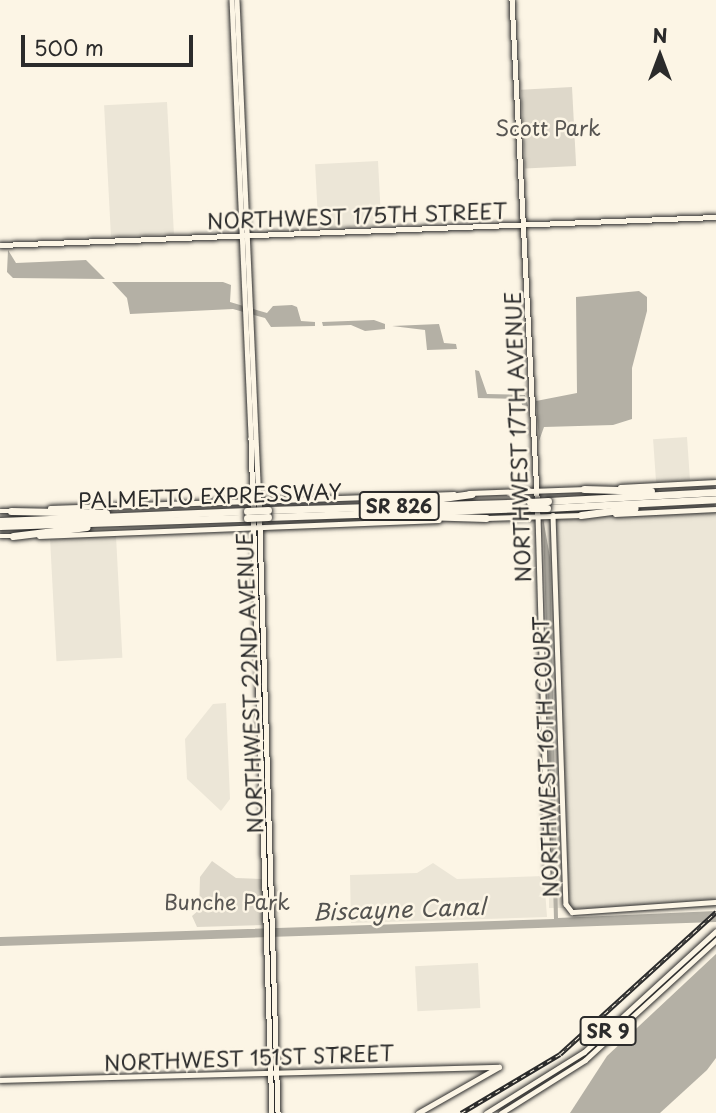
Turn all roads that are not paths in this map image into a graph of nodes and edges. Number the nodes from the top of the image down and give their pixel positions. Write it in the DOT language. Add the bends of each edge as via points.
graph roads {
  1 [pos="232,0"];
  2 [pos="237,0"];
  3 [pos="512,0"];
  4 [pos="235,8"];
  5 [pos="716,217"];
  6 [pos="523,225"];
  7 [pos="245,234"];
  8 [pos="0,245"];
  9 [pos="716,482"];
  10 [pos="584,489"];
  11 [pos="537,492"];
  12 [pos="716,492"];
  13 [pos="687,493"];
  14 [pos="472,494"];
  15 [pos="716,499"];
  16 [pos="256,501"];
  17 [pos="675,502"];
  18 [pos="547,504"];
  19 [pos="530,505"];
  20 [pos="355,507"];
  21 [pos="716,509"];
  22 [pos="0,511"];
  23 [pos="12,511"];
  24 [pos="376,513"];
  25 [pos="247,514"];
  26 [pos="268,514"];
  27 [pos="149,515"];
  28 [pos="538,515"];
  29 [pos="553,515"];
  30 [pos="581,515"];
  31 [pos="486,518"];
  32 [pos="0,521"];
  33 [pos="123,523"];
  34 [pos="0,526"];
  35 [pos="257,526"];
  36 [pos="0,536"];
  37 [pos="13,536"];
  38 [pos="548,873"];
  39 [pos="714,903"];
  40 [pos="716,931"];
  41 [pos="716,940"];
  42 [pos="274,1072"];
  43 [pos="0,1080"];
  44 [pos="494,1111"];
  45 [pos="272,1113"];
  46 [pos="278,1113"];
  47 [pos="418,1113"];
  48 [pos="486,1113"];
  49 [pos="501,1113"];
  1 -- 4 [label="street, NORTHWEST 22ND AVENUE"];
  2 -- 4 [label="street, NORTHWEST 22ND AVENUE"];
  3 -- 6 [label="street, NORTHWEST 17TH AVENUE"];
  4 -- 7 [label="street, NORTHWEST 22ND AVENUE"];
  5 -- 6 [label="street, NORTHWEST 175TH STREET"];
  6 -- 7 [label="street, NORTHWEST 175TH STREET"];
  6 -- 11 [label="street, NORTHWEST 17TH AVENUE"];
  7 -- 8 [label="street, NORTHWEST 175TH STREET"];
  7 -- 16 [label="street, NORTHWEST 22ND AVENUE"];
  9 -- 10 [label="street"];
  10 -- 11 [label="street"];
  10 -- 13 [label="highway"];
  11 -- 14 [label="street"];
  11 -- 28 [label="street, NORTHWEST 17TH AVENUE"];
  12 -- 13 [label="highway, PALMETTO EXPRESSWAY / SR 826"];
  13 -- 18 [label="highway, PALMETTO EXPRESSWAY / SR 826"];
  14 -- 16 [label="street"];
  14 -- 20 [label="highway"];
  15 -- 17 [label="highway, PALMETTO EXPRESSWAY / SR 826"];
  16 -- 23 [label="street"];
  16 -- 35 [label="street, NORTHWEST 22ND AVENUE"];
  17 -- 18 [label="highway, PALMETTO EXPRESSWAY / SR 826"];
  17 -- 30 [label="highway"];
  18 -- 19 [label="highway, PALMETTO EXPRESSWAY / SR 826, bridge"];
  19 -- 20 [label="highway, PALMETTO EXPRESSWAY / SR 826"];
  19 -- 24 [label="highway, PALMETTO EXPRESSWAY / SR 826"];
  20 -- 26 [label="highway, PALMETTO EXPRESSWAY / SR 826"];
  21 -- 30 [label="street"];
  22 -- 23 [label="street"];
  23 -- 27 [label="highway"];
  24 -- 26 [label="highway, PALMETTO EXPRESSWAY / SR 826"];
  24 -- 31 [label="highway"];
  25 -- 26 [label="highway, PALMETTO EXPRESSWAY / SR 826, bridge"];
  25 -- 27 [label="highway, PALMETTO EXPRESSWAY / SR 826"];
  25 -- 33 [label="highway, PALMETTO EXPRESSWAY / SR 826"];
  27 -- 32 [label="highway, PALMETTO EXPRESSWAY / SR 826"];
  28 -- 29 [label="street"];
  28 -- 31 [label="street"];
  28 -- 38 [label="street, NORTHWEST 17TH AVENUE"];
  29 -- 30 [label="street"];
  29 -- 39 [label="street, NORTHWEST 16TH COURT" via="566,904 572,912"];
  31 -- 35 [label="street"];
  33 -- 34 [label="highway, PALMETTO EXPRESSWAY / SR 826"];
  33 -- 37 [label="highway"];
  35 -- 37 [label="street"];
  35 -- 42 [label="street, NORTHWEST 22ND AVENUE"];
  36 -- 37 [label="street"];
  40 -- 44 [label="main road, SR 9" via="584,1052"];
  41 -- 49 [label="main road, SR 9" via="585,1060"];
  42 -- 43 [label="street, NORTHWEST 151ST STREET"];
  42 -- 45 [label="street, NORTHWEST 22ND AVENUE"];
  42 -- 46 [label="street, NORTHWEST 22ND AVENUE"];
  42 -- 47 [label="street, NORTHWEST 151ST STREET" via="499,1067"];
  44 -- 48 [label="main road, SR 9"];
}
